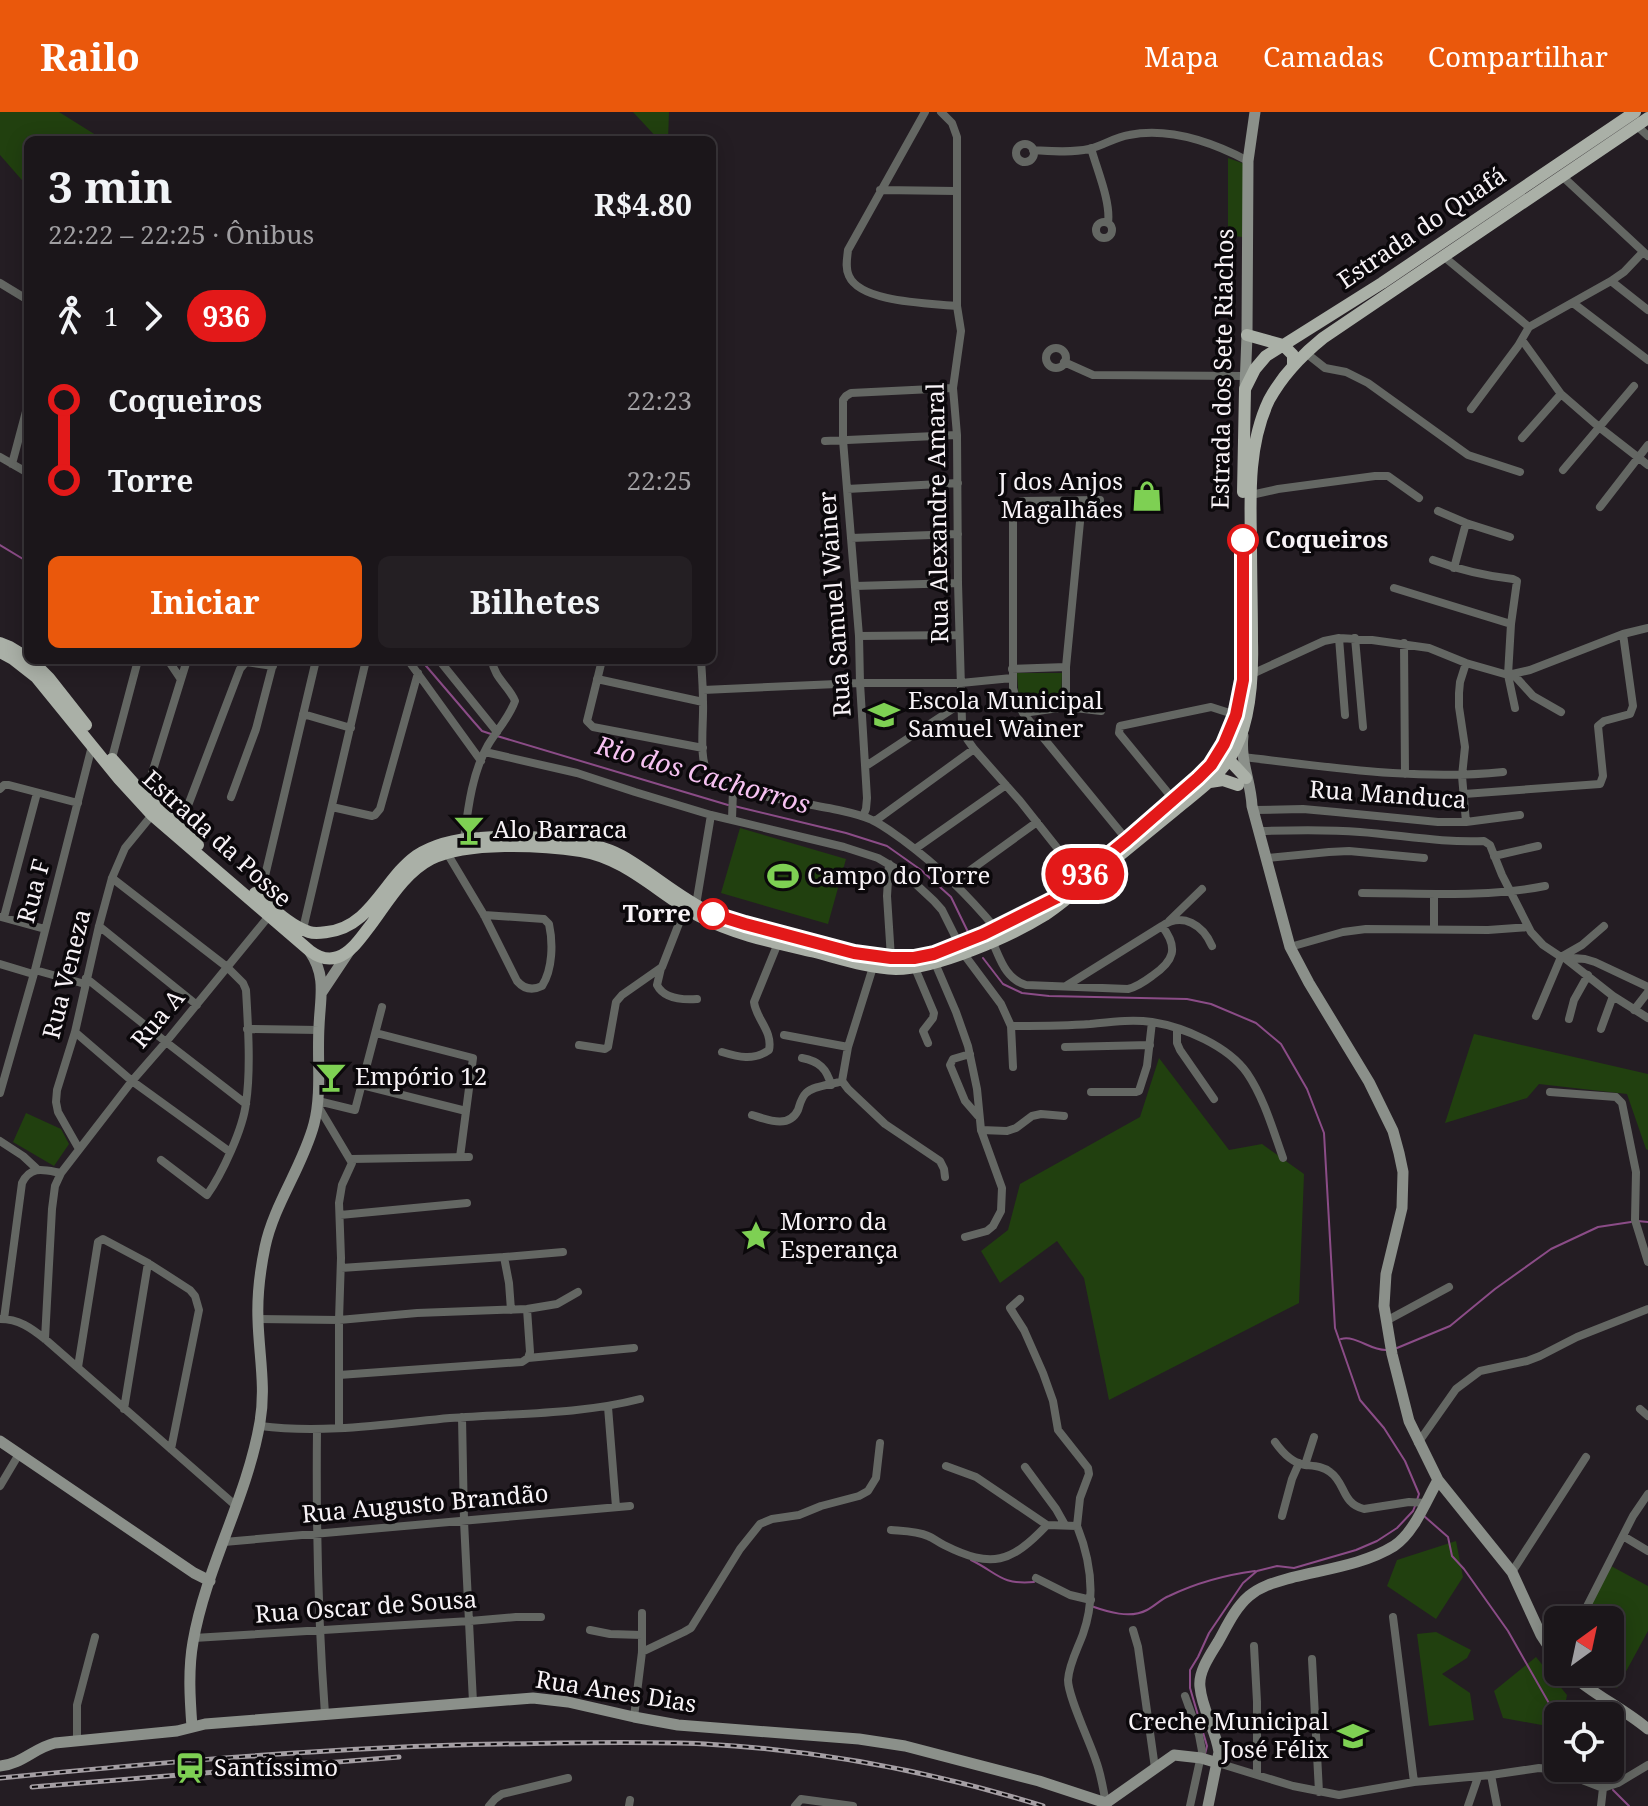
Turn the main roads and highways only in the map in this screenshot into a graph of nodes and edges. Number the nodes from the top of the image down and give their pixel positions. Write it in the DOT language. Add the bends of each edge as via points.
graph roads {
  1 [pos="1635,112"];
  2 [pos="1648,118"];
  3 [pos="1247,335"];
  4 [pos="1283,345"];
  5 [pos="1293,366"];
  6 [pos="1245,382"];
  7 [pos="1244,403"];
  8 [pos="1265,411"];
  9 [pos="0,643"];
  10 [pos="0,652"];
  11 [pos="24,652"];
  12 [pos="37,664"];
  13 [pos="1240,718"];
  14 [pos="98,756"];
  15 [pos="1228,761"];
  16 [pos="1211,765"];
  17 [pos="1210,782"];
  18 [pos="690,907"];
  19 [pos="345,928"];
  20 [pos="316,933"];
  21 [pos="978,941"];
  22 [pos="352,947"];
  23 [pos="310,951"];
  1 -- 4 [label="main road, Estrada do Quafá"];
  2 -- 5 [label="main road, Estrada do Quafá" via="1323,338"];
  3 -- 4 [label="main road"];
  4 -- 5 [label="main road" via="1293,355"];
  4 -- 6 [label="main road, Estrada do Quafá"];
  5 -- 8 [label="main road, Estrada dos Sete Riachos"];
  6 -- 7 [label="main road, Estrada dos Sete Riachos"];
  7 -- 8 [label="main road" via="1253,411"];
  7 -- 13 [label="main road, Estrada dos Sete Riachos"];
  8 -- 13 [label="main road, Estrada dos Sete Riachos" via="1253,454 1252,674"];
  9 -- 11 [label="main road, Estrada da Posse"];
  10 -- 14 [label="main road, Estrada da Posse" via="36,677"];
  12 -- 14 [label="main road, Estrada da Posse"];
  13 -- 15 [label="main road"];
  13 -- 16 [label="main road, Estrada dos Sete Riachos"];
  14 -- 20 [label="main road, Estrada da Posse" via="285,918"];
  14 -- 23 [label="main road, Estrada da Posse" via="152,815"];
  15 -- 16 [label="main road"];
  15 -- 17 [label="main road"];
  15 -- 17 [label="main road" via="1239,768 1242,781"];
  16 -- 21 [label="main road" via="1081,878"];
  17 -- 21 [label="main road" via="1059,906"];
  18 -- 19 [label="main road" via="606,848 536,838 464,839 415,857 364,915"];
  18 -- 21 [label="main road" via="854,953 891,958 924,956"];
  18 -- 21 [label="main road" via="731,930 873,967 915,968"];
  18 -- 22 [label="main road" via="598,855 553,848 474,847 447,853 413,872"];
  19 -- 20 [label="main road"];
  19 -- 22 [label="main road"];
  20 -- 23 [label="main road"];
  22 -- 23 [label="main road" via="334,958"];
}
